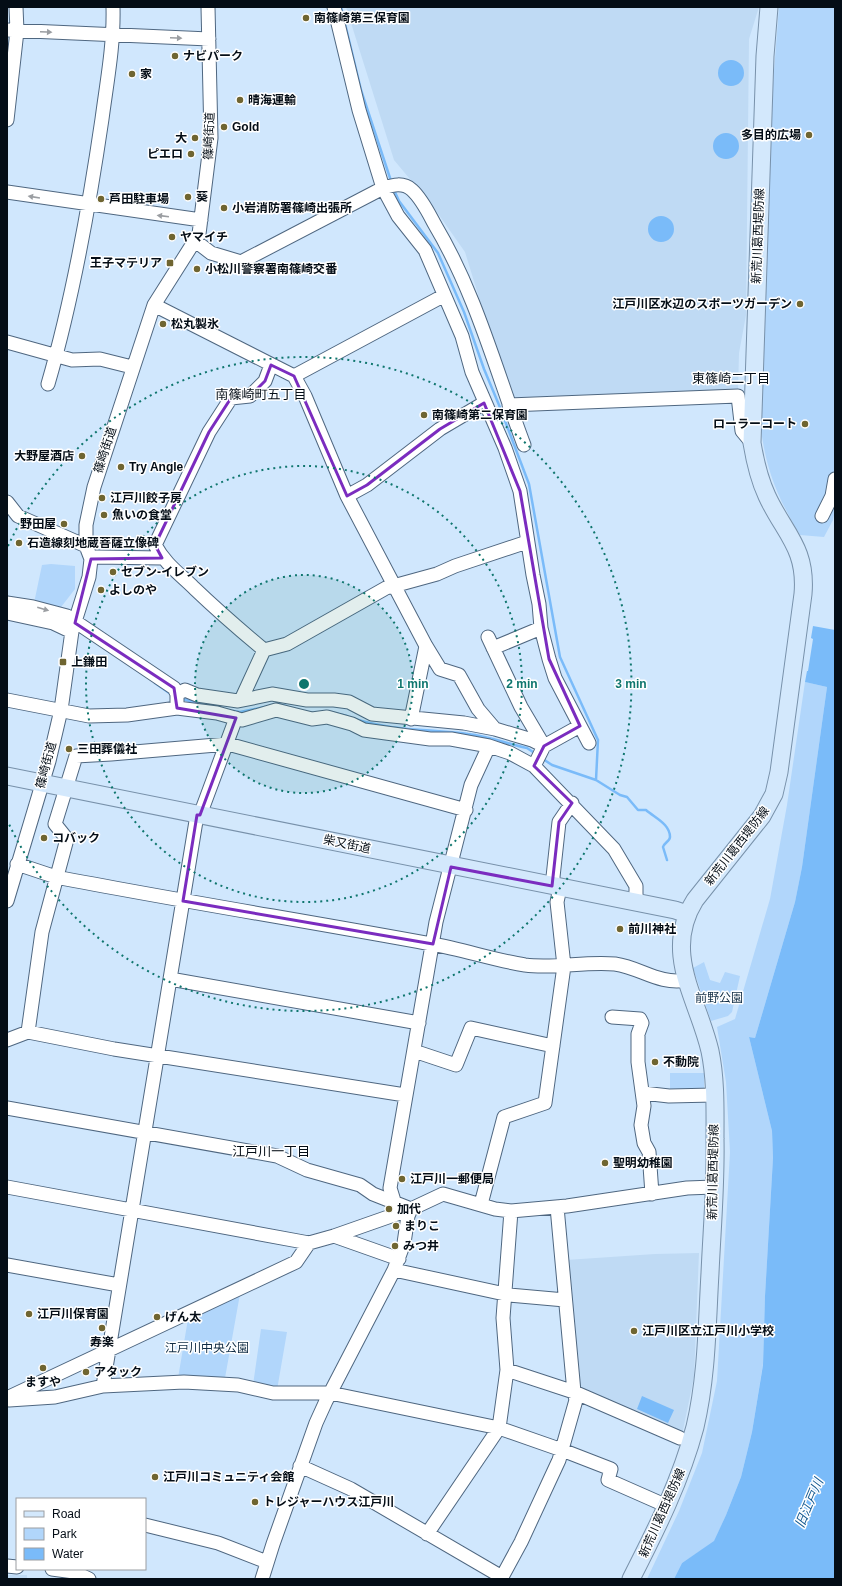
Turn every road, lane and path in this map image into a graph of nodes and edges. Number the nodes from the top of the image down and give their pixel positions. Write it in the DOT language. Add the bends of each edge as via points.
graph roads {
  1 [pos="16,7"];
  2 [pos="113,7"];
  3 [pos="208,7"];
  4 [pos="334,7"];
  5 [pos="769,7"];
  6 [pos="12,30"];
  7 [pos="114,35"];
  8 [pos="209,39"];
  9 [pos="7,120"];
  10 [pos="384,188"];
  11 [pos="7,192"];
  12 [pos="89,205"];
  13 [pos="202,220"];
  14 [pos="194,240"];
  15 [pos="443,296"];
  16 [pos="154,305"];
  17 [pos="7,342"];
  18 [pos="56,355"];
  19 [pos="271,365"];
  20 [pos="132,368"];
  21 [pos="294,376"];
  22 [pos="48,384"];
  23 [pos="484,403"];
  24 [pos="509,405"];
  25 [pos="752,443"];
  26 [pos="524,444"];
  27 [pos="835,479"];
  28 [pos="347,496"];
  29 [pos="7,502"];
  30 [pos="822,516"];
  31 [pos="527,542"];
  32 [pos="86,546"];
  33 [pos="162,558"];
  34 [pos="91,559"];
  35 [pos="395,586"];
  36 [pos="7,603"];
  37 [pos="7,613"];
  38 [pos="73,628"];
  39 [pos="541,628"];
  40 [pos="426,646"];
  41 [pos="264,650"];
  42 [pos="177,694"];
  43 [pos="7,700"];
  44 [pos="241,700"];
  45 [pos="177,708"];
  46 [pos="60,710"];
  47 [pos="236,718"];
  48 [pos="411,719"];
  49 [pos="580,726"];
  50 [pos="495,729"];
  51 [pos="589,743"];
  52 [pos="228,744"];
  53 [pos="489,746"];
  54 [pos="544,746"];
  55 [pos="534,766"];
  56 [pos="7,776"];
  57 [pos="42,783"];
  58 [pos="68,788"];
  59 [pos="572,803"];
  60 [pos="466,810"];
  61 [pos="198,815"];
  62 [pos="17,864"];
  63 [pos="451,867"];
  64 [pos="56,877"];
  65 [pos="556,887"];
  66 [pos="7,901"];
  67 [pos="183,901"];
  68 [pos="636,903"];
  69 [pos="687,914"];
  70 [pos="433,944"];
  71 [pos="564,966"];
  72 [pos="170,979"];
  73 [pos="686,980"];
  74 [pos="612,1016"];
  75 [pos="419,1023"];
  76 [pos="28,1032"];
  77 [pos="7,1040"];
  78 [pos="553,1046"];
  79 [pos="414,1051"];
  80 [pos="157,1055"];
  81 [pos="643,1093"];
  82 [pos="405,1095"];
  83 [pos="714,1095"];
  84 [pos="7,1108"];
  85 [pos="145,1132"];
  86 [pos="7,1187"];
  87 [pos="714,1187"];
  88 [pos="652,1194"];
  89 [pos="394,1201"];
  90 [pos="481,1204"];
  91 [pos="557,1207"];
  92 [pos="411,1209"];
  93 [pos="132,1210"];
  94 [pos="511,1211"];
  95 [pos="334,1236"];
  96 [pos="309,1243"];
  97 [pos="397,1264"];
  98 [pos="7,1265"];
  99 [pos="120,1285"];
  100 [pos="505,1293"];
  101 [pos="565,1300"];
  102 [pos="109,1349"];
  103 [pos="507,1370"];
  104 [pos="103,1386"];
  105 [pos="574,1392"];
  106 [pos="330,1393"];
  107 [pos="7,1399"];
  108 [pos="499,1428"];
  109 [pos="680,1438"];
  110 [pos="562,1450"];
  111 [pos="300,1466"];
  112 [pos="667,1506"];
  113 [pos="146,1525"];
  114 [pos="427,1534"];
  115 [pos="267,1562"];
  116 [pos="56,1570"];
  117 [pos="74,1575"];
  118 [pos="89,1579"];
  119 [pos="262,1579"];
  120 [pos="631,1579"];
  1 -- 6 [label="street"];
  2 -- 7 [label="street"];
  3 -- 8 [label="street, 篠崎街道"];
  4 -- 10 [label="street" via="359,110"];
  5 -- 25 [label="main road, 新荒川葛西堤防線" via="764,56"];
  6 -- 7 [label="street, one-way"];
  6 -- 9 [label="street"];
  7 -- 8 [label="street, one-way"];
  7 -- 12 [label="street"];
  8 -- 13 [label="street, 篠崎街道" via="210,138"];
  10 -- 14 [label="street" via="241,262 211,253"];
  10 -- 15 [label="street" via="398,216 425,250"];
  10 -- 24 [label="street" via="398,184 412,189 440,233 460,269"];
  12 -- 11 [label="street, one-way"];
  13 -- 12 [label="street, one-way"];
  12 -- 18 [label="street"];
  13 -- 14 [label="street, 篠崎街道" via="199,234"];
  14 -- 16 [label="street, 篠崎街道"];
  15 -- 21 [label="street"];
  15 -- 23 [label="street" via="462,336"];
  16 -- 19 [label="street"];
  16 -- 20 [label="street, 篠崎街道"];
  17 -- 18 [label="street"];
  18 -- 20 [label="street" via="72,360 100,359"];
  18 -- 22 [label="street"];
  19 -- 21 [label="street"];
  19 -- 33 [label="street" via="265,381 250,396 231,398 209,432 154,545"];
  20 -- 32 [label="street, 篠崎街道" via="94,487 86,525"];
  21 -- 28 [label="street"];
  23 -- 28 [label="street" via="440,429 367,485"];
  23 -- 31 [label="street" via="505,448 520,490"];
  24 -- 25 [label="street" via="738,396 742,431"];
  24 -- 26 [label="street"];
  25 -- 69 [label="main road, 新荒川葛西堤防線" via="759,478 802,561 804,580 779,772 774,794 762,816 695,900"];
  27 -- 30 [label="street" via="832,496"];
  28 -- 35 [label="street"];
  29 -- 32 [label="street" via="18,516"];
  31 -- 35 [label="street"];
  31 -- 39 [label="street"];
  32 -- 34 [label="street, 篠崎街道"];
  33 -- 34 [label="street"];
  33 -- 41 [label="street" via="211,605"];
  34 -- 38 [label="street, 篠崎街道" via="89,577"];
  35 -- 40 [label="street"];
  35 -- 41 [label="street" via="386,588 287,644"];
  36 -- 38 [label="street, one-way" via="67,616"];
  37 -- 38 [label="street"];
  38 -- 42 [label="street" via="103,639 174,688"];
  38 -- 46 [label="street, 篠崎街道"];
  39 -- 49 [label="street" via="555,678"];
  39 -- 54 [label="street" via="490,642 521,707"];
  40 -- 48 [label="street"];
  40 -- 50 [label="street" via="440,669 459,675 478,709"];
  41 -- 44 [label="street"];
  42 -- 44 [label="street" via="185,690 197,695"];
  42 -- 45 [label="street"];
  43 -- 46 [label="street"];
  44 -- 48 [label="street" via="272,694 307,700 334,700 349,702 372,714"];
  45 -- 46 [label="street" via="127,715 89,716"];
  45 -- 47 [label="street"];
  46 -- 57 [label="street, 篠崎街道"];
  47 -- 52 [label="street"];
  47 -- 53 [label="street" via="242,720 276,710 312,719 327,717 364,730 430,739 452,739"];
  48 -- 50 [label="street" via="464,723"];
  49 -- 51 [label="street"];
  49 -- 54 [label="street"];
  50 -- 54 [label="street"];
  52 -- 58 [label="street" via="76,756"];
  52 -- 60 [label="street"];
  52 -- 61 [label="street"];
  53 -- 55 [label="street" via="510,753"];
  53 -- 60 [label="street" via="471,785"];
  54 -- 55 [label="street"];
  55 -- 59 [label="street"];
  56 -- 57 [label="main road, 柴又街道"];
  57 -- 58 [label="main road, 柴又街道"];
  57 -- 62 [label="street, 篠崎街道"];
  58 -- 61 [label="main road, 柴又街道"];
  58 -- 64 [label="street" via="55,824 67,839"];
  59 -- 65 [label="street" via="559,822"];
  59 -- 68 [label="street" via="614,849 636,886"];
  60 -- 63 [label="street"];
  61 -- 63 [label="main road, 柴又街道"];
  61 -- 67 [label="street"];
  62 -- 64 [label="street"];
  62 -- 66 [label="street, 篠崎街道"];
  63 -- 65 [label="main road, 柴又街道"];
  63 -- 70 [label="street" via="436,922"];
  64 -- 67 [label="street"];
  64 -- 76 [label="street" via="42,932"];
  65 -- 68 [label="main road, 柴又街道"];
  65 -- 71 [label="street"];
  67 -- 70 [label="street"];
  67 -- 72 [label="street"];
  68 -- 69 [label="main road, 柴又街道"];
  69 -- 73 [label="main road, 新荒川葛西堤防線" via="680,954"];
  70 -- 71 [label="street" via="525,965"];
  70 -- 75 [label="street"];
  71 -- 73 [label="street" via="616,964 662,980"];
  71 -- 78 [label="street"];
  72 -- 75 [label="street"];
  72 -- 80 [label="street"];
  73 -- 83 [label="main road, 新荒川葛西堤防線" via="710,1052"];
  74 -- 81 [label="street" via="640,1019 642,1023 638,1034 638,1062"];
  75 -- 79 [label="street"];
  76 -- 77 [label="street"];
  76 -- 80 [label="street"];
  78 -- 79 [label="street" via="472,1028 456,1065"];
  78 -- 90 [label="street" via="545,1103 504,1117"];
  79 -- 82 [label="street"];
  80 -- 82 [label="street"];
  80 -- 85 [label="street"];
  81 -- 83 [label="street" via="669,1096"];
  81 -- 88 [label="street" via="641,1125 644,1143 649,1152"];
  82 -- 89 [label="street" via="390,1188"];
  83 -- 87 [label="main road, 新荒川葛西堤防線"];
  84 -- 85 [label="street"];
  85 -- 89 [label="street" via="277,1156 307,1170 360,1185 373,1194"];
  85 -- 93 [label="street"];
  86 -- 93 [label="street"];
  87 -- 88 [label="street"];
  87 -- 112 [label="main road, 新荒川葛西堤防線" via="702,1389 690,1443"];
  88 -- 91 [label="street"];
  89 -- 92 [label="street"];
  90 -- 92 [label="street" via="443,1194"];
  90 -- 94 [label="street"];
  91 -- 94 [label="street"];
  91 -- 101 [label="street"];
  92 -- 95 [label="street"];
  92 -- 97 [label="street"];
  93 -- 96 [label="street"];
  93 -- 99 [label="street"];
  94 -- 100 [label="street"];
  95 -- 96 [label="street"];
  95 -- 97 [label="street"];
  96 -- 102 [label="street" via="296,1262"];
  97 -- 100 [label="street"];
  97 -- 106 [label="street"];
  98 -- 99 [label="street"];
  99 -- 102 [label="street"];
  100 -- 101 [label="street"];
  100 -- 103 [label="street" via="503,1318"];
  101 -- 105 [label="street"];
  102 -- 104 [label="street"];
  102 -- 107 [label="street"];
  103 -- 105 [label="street"];
  103 -- 108 [label="street"];
  104 -- 106 [label="street" via="153,1382 204,1382 238,1385 273,1393"];
  104 -- 107 [label="street" via="55,1397"];
  105 -- 109 [label="street"];
  105 -- 110 [label="street" via="576,1400"];
  106 -- 108 [label="street"];
  106 -- 111 [label="street"];
  108 -- 110 [label="street"];
  108 -- 114 [label="street"];
  110 -- 112 [label="street" via="611,1470 608,1480"];
  110 -- 114 [label="street" via="521,1542 502,1577"];
  111 -- 114 [label="street" via="351,1489"];
  111 -- 115 [label="street"];
  112 -- 120 [label="main road, 新荒川葛西堤防線"];
  113 -- 115 [label="street" via="218,1543"];
  115 -- 119 [label="street"];
  116 -- 117 [label="street"];
  117 -- 118 [label="street"];
}
